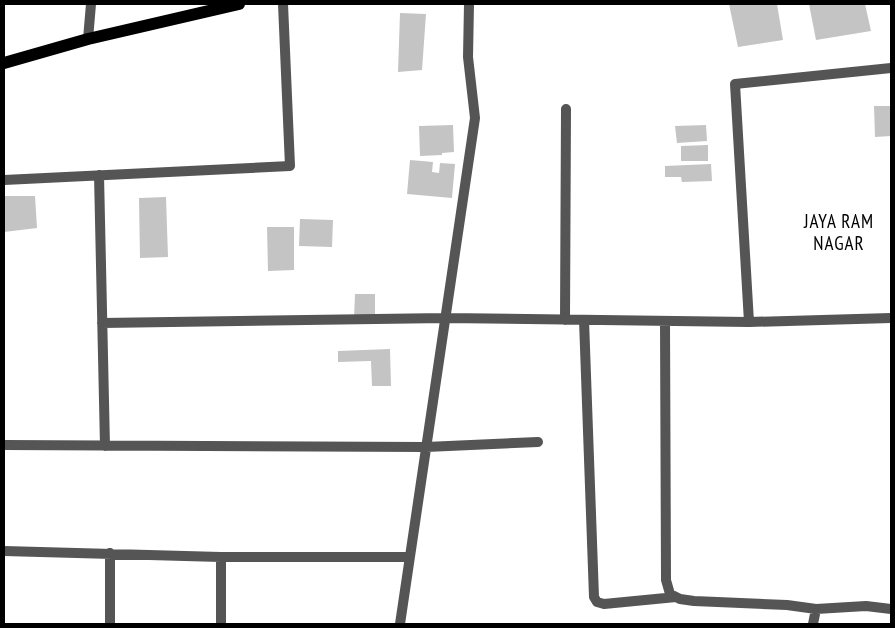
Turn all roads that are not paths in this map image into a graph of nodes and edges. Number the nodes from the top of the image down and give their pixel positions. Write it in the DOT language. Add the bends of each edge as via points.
graph roads {
  1 [pos="91,4"];
  2 [pos="235,4"];
  3 [pos="283,4"];
  4 [pos="469,4"];
  5 [pos="88,39"];
  6 [pos="4,63"];
  7 [pos="891,68"];
  8 [pos="566,109"];
  9 [pos="99,176"];
  10 [pos="4,180"];
  11 [pos="445,318"];
  12 [pos="891,318"];
  13 [pos="565,320"];
  14 [pos="584,320"];
  15 [pos="665,321"];
  16 [pos="102,322"];
  17 [pos="749,322"];
  18 [pos="538,442"];
  19 [pos="4,445"];
  20 [pos="105,446"];
  21 [pos="426,447"];
  22 [pos="4,552"];
  23 [pos="110,553"];
  24 [pos="222,557"];
  25 [pos="410,557"];
  26 [pos="676,597"];
  27 [pos="816,609"];
  28 [pos="891,609"];
  29 [pos="110,624"];
  30 [pos="221,624"];
  31 [pos="400,624"];
  32 [pos="813,624"];
  1 -- 5 [label="street"];
  2 -- 5 [label="main road"];
  3 -- 9 [label="street" via="290,166"];
  4 -- 11 [label="street" via="468,57 475,118"];
  5 -- 6 [label="main road"];
  7 -- 17 [label="street" via="735,84"];
  8 -- 13 [label="street"];
  9 -- 10 [label="street"];
  9 -- 16 [label="street"];
  11 -- 13 [label="street"];
  11 -- 16 [label="street"];
  11 -- 21 [label="street"];
  12 -- 17 [label="street"];
  13 -- 14 [label="street"];
  14 -- 15 [label="street"];
  14 -- 26 [label="street" via="594,597 604,604"];
  15 -- 17 [label="street"];
  15 -- 26 [label="street" via="666,580 670,594"];
  16 -- 20 [label="street"];
  18 -- 21 [label="street"];
  19 -- 20 [label="street"];
  20 -- 21 [label="street"];
  21 -- 25 [label="street"];
  22 -- 23 [label="street"];
  23 -- 24 [label="street"];
  23 -- 29 [label="street"];
  24 -- 25 [label="street"];
  24 -- 30 [label="street"];
  25 -- 31 [label="street"];
  26 -- 27 [label="street"];
  27 -- 28 [label="street" via="866,606"];
  27 -- 32 [label="street"];
}
